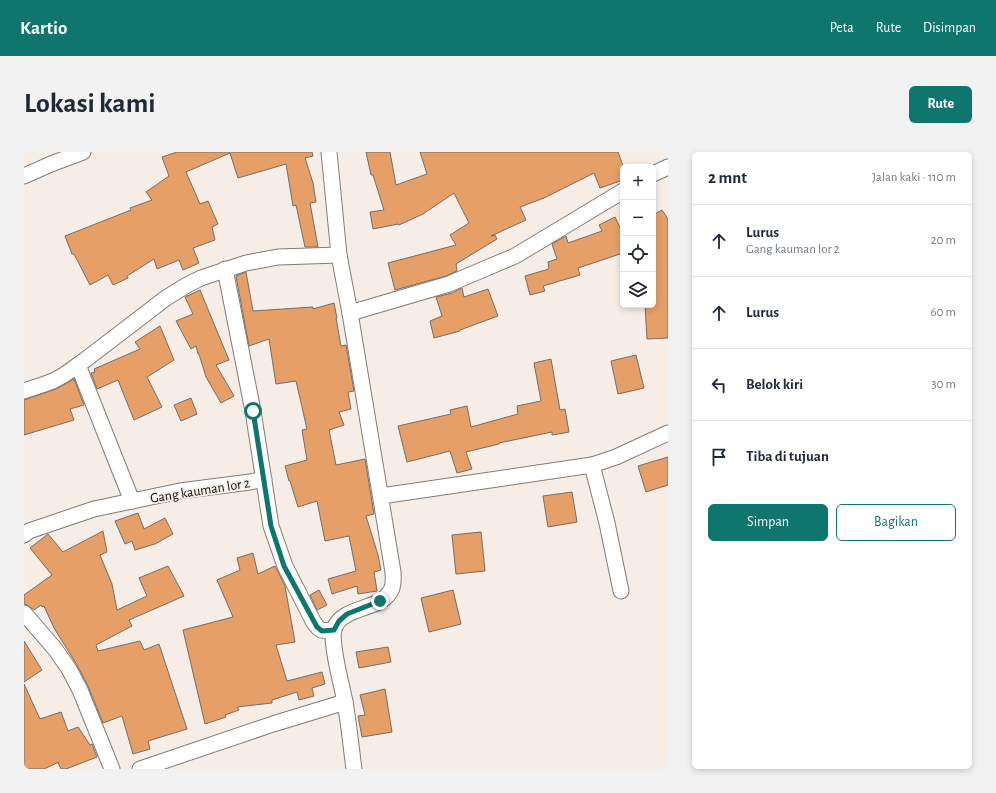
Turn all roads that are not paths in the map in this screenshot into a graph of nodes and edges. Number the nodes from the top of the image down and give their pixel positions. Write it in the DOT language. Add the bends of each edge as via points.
graph roads {
  1 [pos="82,152"];
  2 [pos="329,152"];
  3 [pos="668,167"];
  4 [pos="656,173"];
  5 [pos="24,176"];
  6 [pos="620,193"];
  7 [pos="339,256"];
  8 [pos="225,269"];
  9 [pos="350,312"];
  10 [pos="78,365"];
  11 [pos="24,391"];
  12 [pos="668,433"];
  13 [pos="592,465"];
  14 [pos="264,479"];
  15 [pos="381,496"];
  16 [pos="132,501"];
  17 [pos="24,535"];
  18 [pos="621,591"];
  19 [pos="24,613"];
  20 [pos="334,630"];
  21 [pos="346,702"];
  22 [pos="112,769"];
  23 [pos="140,769"];
  24 [pos="354,769"];
  1 -- 5 [label="street"];
  2 -- 7 [label="street"];
  3 -- 4 [label="street"];
  6 -- 9 [label="street" via="502,261 449,284"];
  7 -- 8 [label="street" via="278,257"];
  7 -- 9 [label="street"];
  8 -- 10 [label="street" via="201,278 166,298"];
  8 -- 14 [label="street, Gang kauman lor 2"];
  9 -- 15 [label="street"];
  10 -- 11 [label="street" via="53,381"];
  10 -- 16 [label="street"];
  12 -- 13 [label="street"];
  13 -- 15 [label="street"];
  13 -- 18 [label="street"];
  14 -- 16 [label="street, Gang kauman lor 2" via="180,490"];
  14 -- 20 [label="street" via="271,526 284,566 317,627 322,631"];
  15 -- 20 [label="street" via="393,572 391,589 380,601 347,614"];
  16 -- 17 [label="street, Gang kauman lor 2" via="94,510 29,531"];
  19 -- 22 [label="street" via="69,669"];
  20 -- 21 [label="street" via="334,645"];
  21 -- 23 [label="street"];
  21 -- 24 [label="street"];
}
